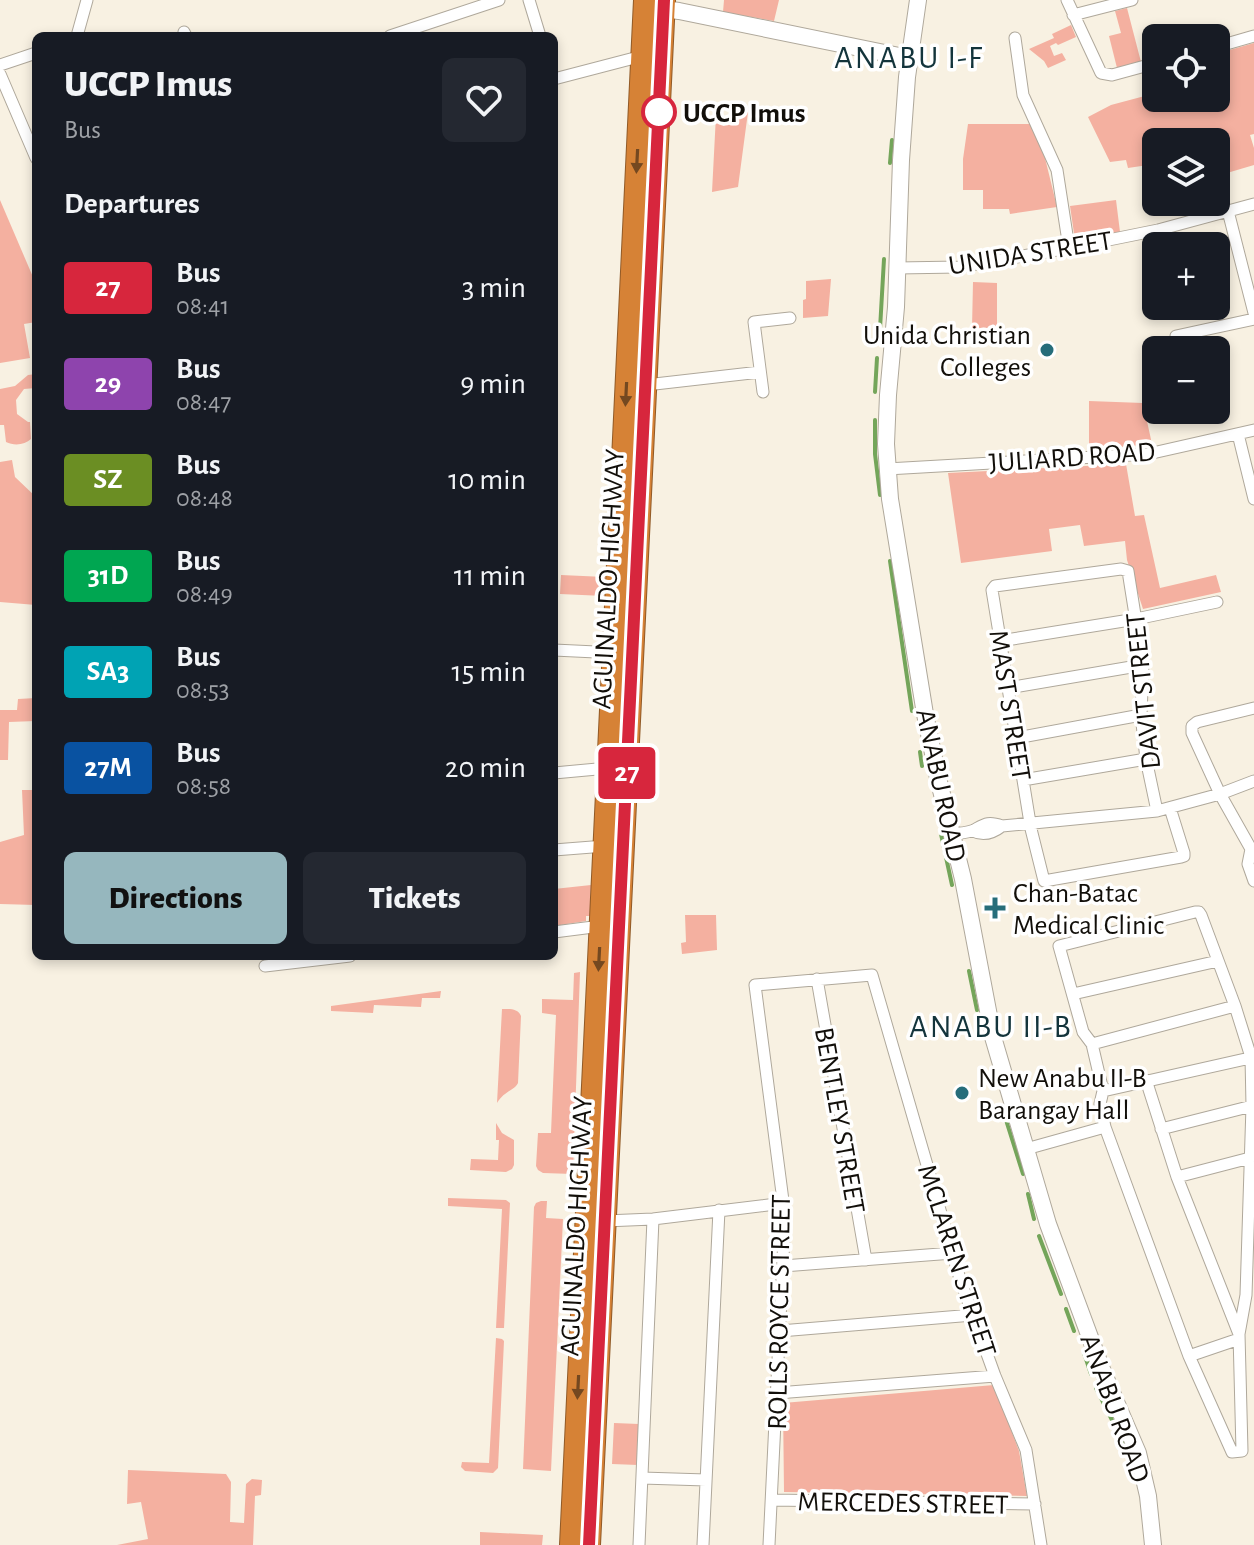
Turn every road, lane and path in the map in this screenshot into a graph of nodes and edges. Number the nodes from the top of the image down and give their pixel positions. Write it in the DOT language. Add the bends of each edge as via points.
graph roads {
  1 [pos="87,0"];
  2 [pos="499,0"];
  3 [pos="529,0"];
  4 [pos="918,0"];
  5 [pos="1067,0"];
  6 [pos="1132,0"];
  7 [pos="655,4"];
  8 [pos="1073,15"];
  9 [pos="78,32"];
  10 [pos="402,32"];
  11 [pos="539,32"];
  12 [pos="1254,36"];
  13 [pos="1015,38"];
  14 [pos="1230,43"];
  15 [pos="32,54"];
  16 [pos="652,55"];
  17 [pos="909,58"];
  18 [pos="0,65"];
  19 [pos="1142,67"];
  20 [pos="0,74"];
  21 [pos="558,78"];
  22 [pos="32,149"];
  23 [pos="1254,204"];
  24 [pos="1230,210"];
  25 [pos="1210,216"];
  26 [pos="1229,216"];
  27 [pos="1069,248"];
  28 [pos="897,268"];
  29 [pos="1254,316"];
  30 [pos="640,317"];
  31 [pos="790,318"];
  32 [pos="1176,336"];
  33 [pos="760,372"];
  34 [pos="646,385"];
  35 [pos="763,392"];
  36 [pos="1254,430"];
  37 [pos="1238,434"];
  38 [pos="887,469"];
  39 [pos="1254,499"];
  40 [pos="993,587"];
  41 [pos="1217,602"];
  42 [pos="1136,619"];
  43 [pos="1000,641"];
  44 [pos="558,650"];
  45 [pos="624,653"];
  46 [pos="1143,665"];
  47 [pos="1008,688"];
  48 [pos="1254,708"];
  49 [pos="1141,715"];
  50 [pos="1016,738"];
  51 [pos="1146,759"];
  52 [pos="608,768"];
  53 [pos="558,773"];
  54 [pos="1023,780"];
  55 [pos="1254,781"];
  56 [pos="1220,794"];
  57 [pos="1163,810"];
  58 [pos="1031,823"];
  59 [pos="952,834"];
  60 [pos="614,847"];
  61 [pos="1252,848"];
  62 [pos="558,850"];
  63 [pos="1044,881"];
  64 [pos="1254,881"];
  65 [pos="610,927"];
  66 [pos="558,932"];
  67 [pos="316,960"];
  68 [pos="1218,961"];
  69 [pos="265,966"];
  70 [pos="817,979"];
  71 [pos="1073,994"];
  72 [pos="1235,1006"];
  73 [pos="1092,1044"];
  74 [pos="1252,1057"];
  75 [pos="1146,1080"];
  76 [pos="1103,1091"];
  77 [pos="1252,1106"];
  78 [pos="1105,1127"];
  79 [pos="1161,1129"];
  80 [pos="1026,1149"];
  81 [pos="1250,1158"];
  82 [pos="1177,1177"];
  83 [pos="784,1203"];
  84 [pos="719,1210"];
  85 [pos="653,1219"];
  86 [pos="605,1221"];
  87 [pos="953,1253"];
  88 [pos="866,1260"];
  89 [pos="783,1266"];
  90 [pos="973,1315"];
  91 [pos="780,1331"];
  92 [pos="1239,1337"];
  93 [pos="1189,1356"];
  94 [pos="995,1376"];
  95 [pos="777,1393"];
  96 [pos="642,1478"];
  97 [pos="706,1480"];
  98 [pos="772,1500"];
  99 [pos="1035,1504"];
  100 [pos="571,1545"];
  101 [pos="589,1545"];
  102 [pos="639,1545"];
  103 [pos="703,1545"];
  104 [pos="769,1545"];
  105 [pos="1041,1545"];
  106 [pos="1153,1545"];
  1 -- 9 [label="street"];
  2 -- 10 [label="street"];
  3 -- 11 [label="street"];
  4 -- 17 [label="street, ANABU ROAD"];
  5 -- 8 [label="street"];
  6 -- 8 [label="street"];
  7 -- 16 [label="highway, AGUINALDO HIGHWAY"];
  7 -- 17 [label="street"];
  8 -- 19 [label="street" via="1104,75"];
  12 -- 14 [label="street"];
  13 -- 27 [label="street" via="1023,95 1057,170"];
  15 -- 18 [label="street"];
  16 -- 21 [label="street"];
  16 -- 30 [label="highway, AGUINALDO HIGHWAY"];
  17 -- 28 [label="street, ANABU ROAD"];
  20 -- 22 [label="street"];
  23 -- 24 [label="street, UNIDA STREET"];
  25 -- 27 [label="street, UNIDA STREET"];
  26 -- 29 [label="street"];
  27 -- 28 [label="street, UNIDA STREET" via="959,267"];
  28 -- 38 [label="street, ANABU ROAD"];
  29 -- 32 [label="street"];
  30 -- 34 [label="highway, AGUINALDO HIGHWAY"];
  30 -- 45 [label="highway, AGUINALDO HIGHWAY, one-way"];
  31 -- 33 [label="street" via="754,322"];
  33 -- 34 [label="street"];
  33 -- 35 [label="street"];
  34 -- 45 [label="highway, AGUINALDO HIGHWAY"];
  36 -- 37 [label="street, JULIARD ROAD"];
  37 -- 38 [label="street, JULIARD ROAD" via="1148,454"];
  37 -- 39 [label="street"];
  38 -- 59 [label="street, ANABU ROAD" via="925,714"];
  40 -- 42 [label="street, DAVIT STREET" via="1121,569 1128,571"];
  40 -- 43 [label="street, MAST STREET"];
  41 -- 42 [label="street"];
  42 -- 43 [label="street"];
  42 -- 46 [label="street, DAVIT STREET"];
  43 -- 47 [label="street, MAST STREET"];
  44 -- 45 [label="street"];
  45 -- 52 [label="highway, AGUINALDO HIGHWAY"];
  45 -- 60 [label="highway, AGUINALDO HIGHWAY"];
  46 -- 47 [label="street"];
  46 -- 49 [label="street, DAVIT STREET"];
  47 -- 50 [label="street, MAST STREET"];
  48 -- 56 [label="street" via="1192,726"];
  49 -- 50 [label="street"];
  49 -- 51 [label="street, DAVIT STREET"];
  50 -- 54 [label="street, MAST STREET"];
  51 -- 54 [label="street"];
  51 -- 57 [label="street, DAVIT STREET"];
  52 -- 53 [label="street"];
  52 -- 60 [label="highway, AGUINALDO HIGHWAY"];
  54 -- 58 [label="street, MAST STREET"];
  55 -- 56 [label="street"];
  56 -- 57 [label="street"];
  56 -- 61 [label="street"];
  57 -- 58 [label="street"];
  57 -- 63 [label="street, DAVIT STREET" via="1184,856"];
  58 -- 59 [label="street" via="993,822"];
  58 -- 63 [label="street, MAST STREET"];
  59 -- 80 [label="street, ANABU ROAD" via="993,1037"];
  60 -- 62 [label="street"];
  60 -- 65 [label="highway, AGUINALDO HIGHWAY"];
  61 -- 64 [label="street" via="1248,864"];
  65 -- 66 [label="street"];
  65 -- 86 [label="highway, AGUINALDO HIGHWAY"];
  65 -- 100 [label="highway, AGUINALDO HIGHWAY, one-way"];
  67 -- 69 [label="street"];
  68 -- 71 [label="street"];
  68 -- 71 [label="street" via="1199,912 1059,946"];
  68 -- 72 [label="street"];
  70 -- 83 [label="street, ROLLS ROYCE STREET" via="755,985"];
  70 -- 87 [label="street, MCLAREN STREET" via="872,975"];
  70 -- 88 [label="street, BENTLEY STREET"];
  71 -- 73 [label="street" via="1083,1032"];
  72 -- 73 [label="street"];
  72 -- 74 [label="street"];
  73 -- 76 [label="street"];
  74 -- 75 [label="street"];
  74 -- 77 [label="street"];
  75 -- 76 [label="street"];
  75 -- 79 [label="street"];
  76 -- 78 [label="street"];
  77 -- 79 [label="street"];
  77 -- 81 [label="street"];
  78 -- 80 [label="street"];
  78 -- 93 [label="street"];
  79 -- 82 [label="street"];
  80 -- 106 [label="street, ANABU ROAD" via="1065,1271 1138,1453"];
  81 -- 82 [label="street"];
  81 -- 92 [label="street" via="1246,1295"];
  82 -- 92 [label="street"];
  83 -- 84 [label="street"];
  83 -- 89 [label="street, ROLLS ROYCE STREET"];
  84 -- 85 [label="street"];
  84 -- 97 [label="street"];
  85 -- 86 [label="street"];
  85 -- 96 [label="street"];
  86 -- 101 [label="highway, AGUINALDO HIGHWAY"];
  87 -- 88 [label="street"];
  87 -- 90 [label="street, MCLAREN STREET"];
  88 -- 89 [label="street"];
  89 -- 91 [label="street, ROLLS ROYCE STREET"];
  90 -- 91 [label="street"];
  90 -- 94 [label="street, MCLAREN STREET"];
  91 -- 95 [label="street, ROLLS ROYCE STREET"];
  92 -- 93 [label="street"];
  92 -- 93 [label="street" via="1242,1451 1232,1452"];
  94 -- 95 [label="street"];
  94 -- 99 [label="street, MCLAREN STREET" via="1026,1450"];
  95 -- 98 [label="street, ROLLS ROYCE STREET"];
  96 -- 97 [label="street"];
  96 -- 102 [label="street"];
  97 -- 103 [label="street"];
  98 -- 99 [label="street, MERCEDES STREET"];
  98 -- 104 [label="street, ROLLS ROYCE STREET"];
  99 -- 105 [label="street, MCLAREN STREET"];
}
